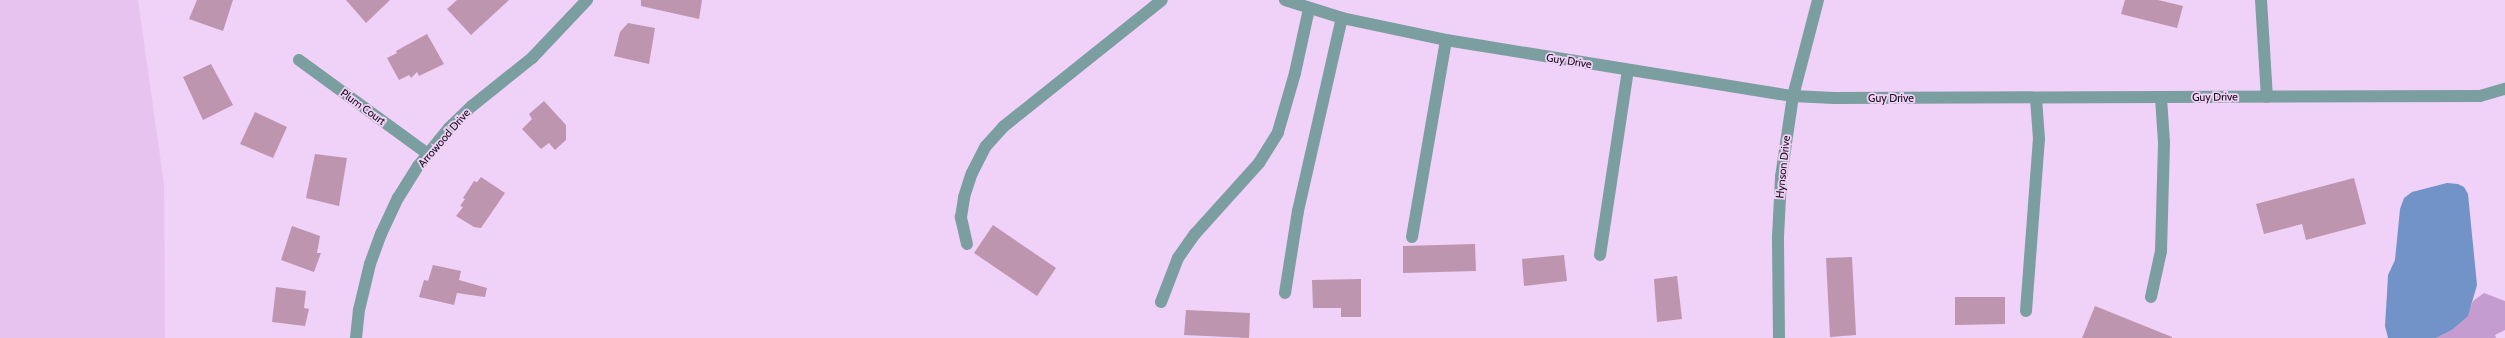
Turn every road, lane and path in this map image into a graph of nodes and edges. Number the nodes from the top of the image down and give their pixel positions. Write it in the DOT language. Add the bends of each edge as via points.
graph roads {
  1 [pos="587,0"];
  2 [pos="1162,0"];
  3 [pos="1285,0"];
  4 [pos="1818,0"];
  5 [pos="2261,0"];
  6 [pos="1309,9"];
  7 [pos="1342,18"];
  8 [pos="1446,40"];
  9 [pos="299,60"];
  10 [pos="1628,70"];
  11 [pos="2505,89"];
  12 [pos="1793,96"];
  13 [pos="2267,97"];
  14 [pos="2036,98"];
  15 [pos="2160,98"];
  16 [pos="428,154"];
  17 [pos="1412,237"];
  18 [pos="967,244"];
  19 [pos="1600,255"];
  20 [pos="1284,293"];
  21 [pos="2151,297"];
  22 [pos="1161,302"];
  23 [pos="2026,311"];
  24 [pos="356,338"];
  25 [pos="1779,338"];
  1 -- 16 [label="street, Arrowood Drive" via="532,58 472,106"];
  2 -- 18 [label="street" via="1003,127 986,146 972,173 964,197 961,217"];
  3 -- 6 [label="street, Guy Drive"];
  4 -- 12 [label="street, Hynson Drive"];
  5 -- 13 [label="street"];
  6 -- 7 [label="street, Guy Drive"];
  6 -- 22 [label="street" via="1295,73 1278,132 1259,163 1195,234 1178,258"];
  7 -- 8 [label="street, Guy Drive"];
  7 -- 20 [label="street" via="1298,211"];
  8 -- 10 [label="street, Guy Drive"];
  8 -- 17 [label="street"];
  9 -- 16 [label="street, Plum Court"];
  10 -- 12 [label="street, Guy Drive"];
  10 -- 19 [label="street"];
  11 -- 13 [label="street, Guy Drive" via="2480,96"];
  12 -- 14 [label="street, Guy Drive"];
  12 -- 25 [label="street, Hynson Drive" via="1781,176 1778,237"];
  13 -- 15 [label="street, Guy Drive"];
  14 -- 15 [label="street, Guy Drive"];
  14 -- 23 [label="street" via="2038,139"];
  15 -- 21 [label="street" via="2164,142 2161,251"];
  16 -- 24 [label="street, Arrowood Drive" via="398,198 381,234 370,264 359,310"];
}
